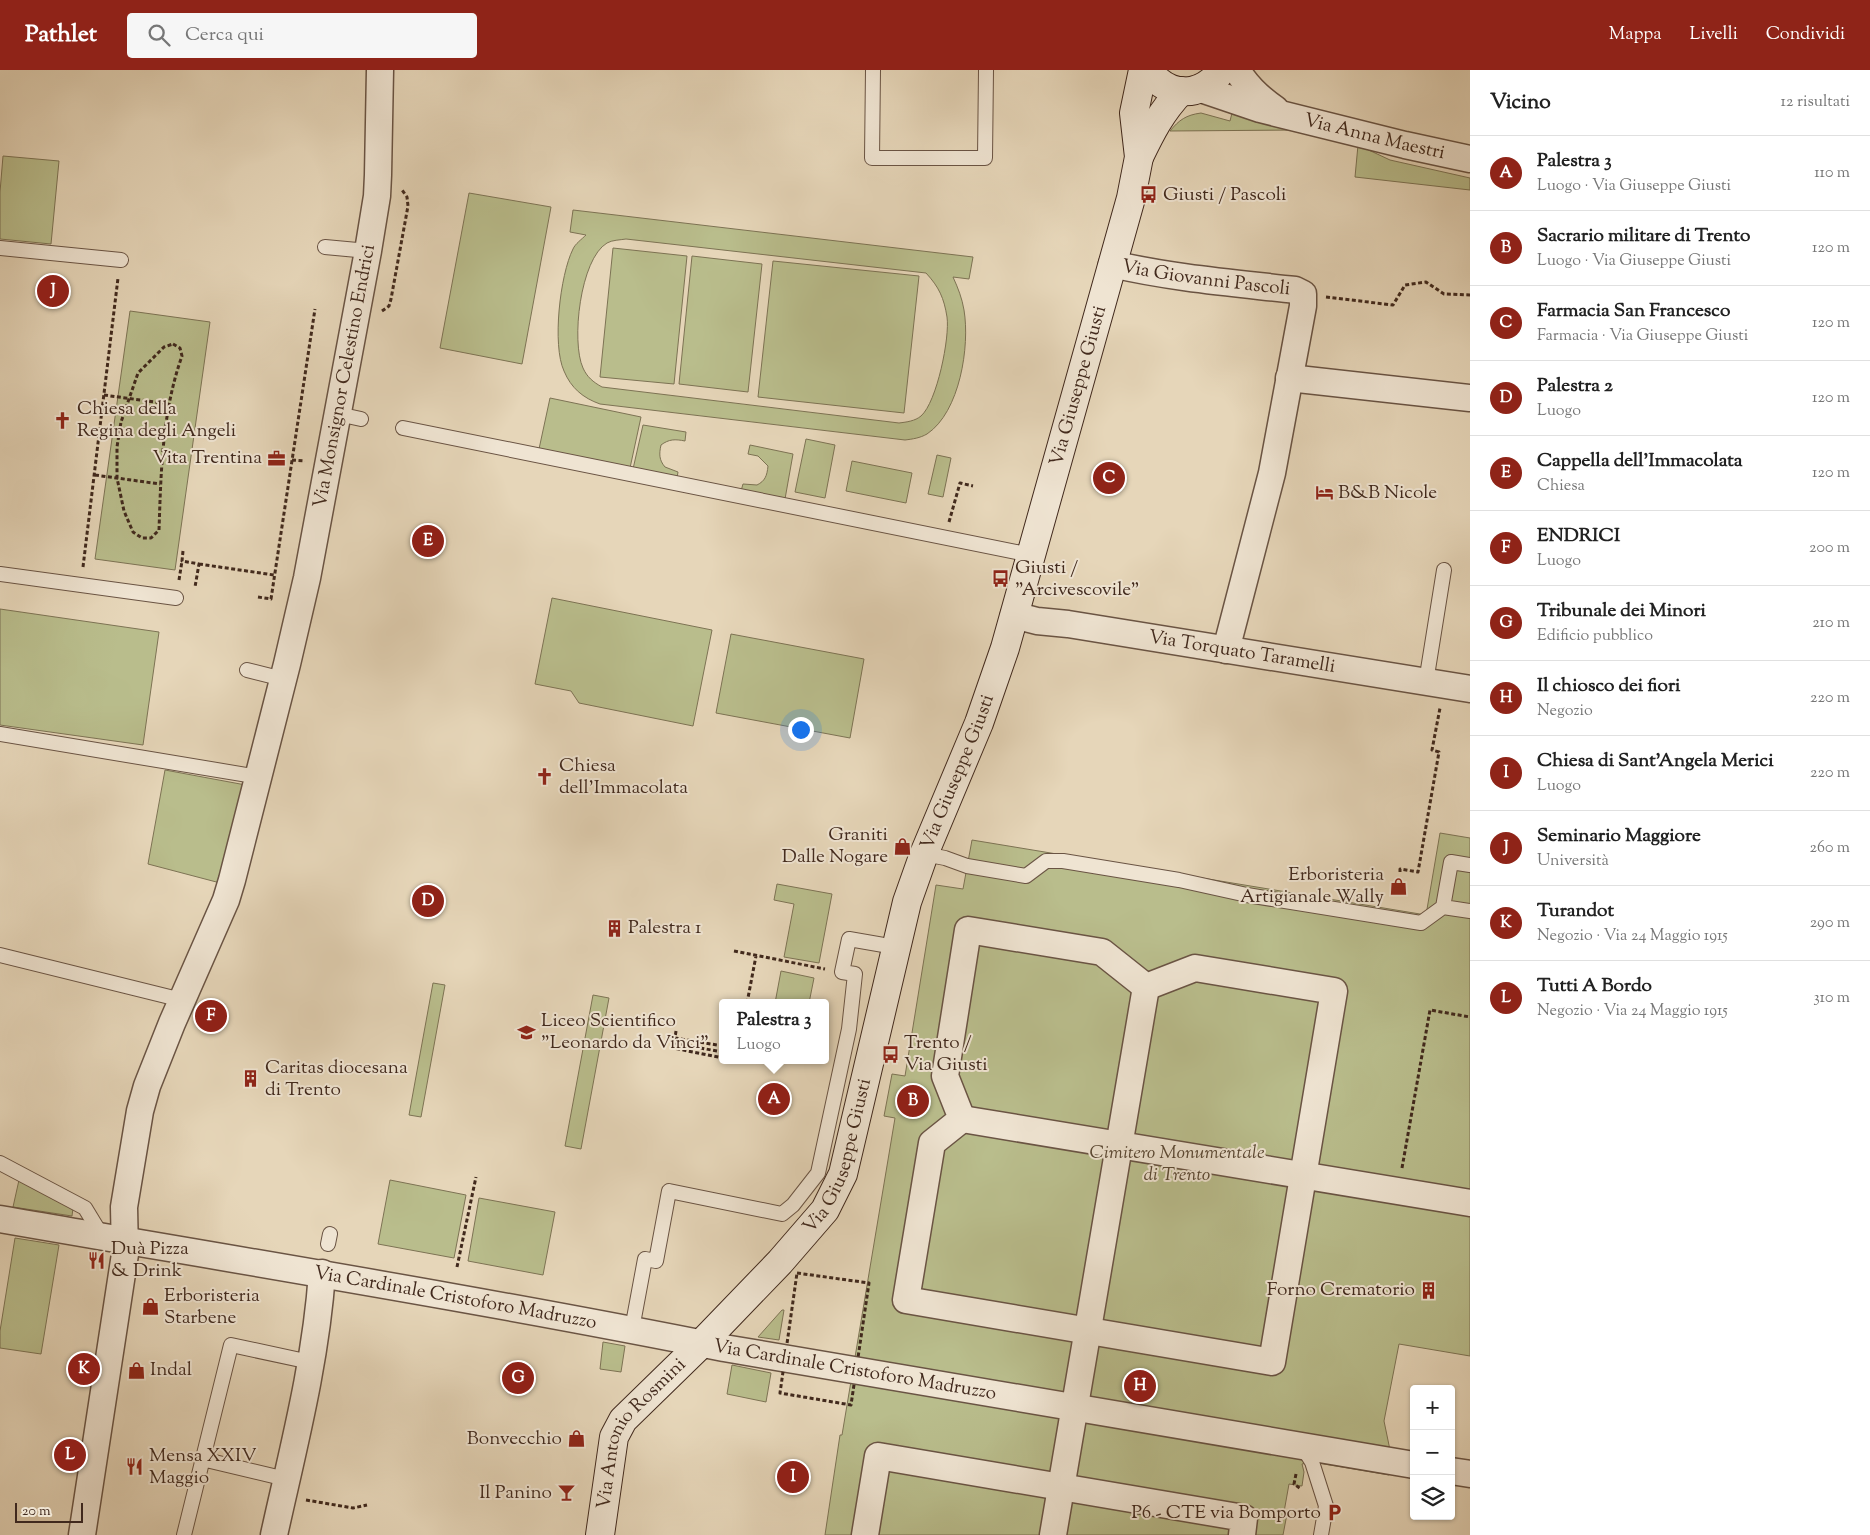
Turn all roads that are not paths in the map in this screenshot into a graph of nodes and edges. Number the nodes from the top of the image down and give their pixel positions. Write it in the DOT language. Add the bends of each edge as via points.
graph roads {
  1 [pos="380,70"];
  2 [pos="873,70"];
  3 [pos="986,70"];
  4 [pos="1143,70"];
  5 [pos="1148,70"];
  6 [pos="1222,70"];
  7 [pos="1237,70"];
  8 [pos="1190,90"];
  9 [pos="1279,113"];
  10 [pos="1139,157"];
  11 [pos="1470,159"];
  12 [pos="325,247"];
  13 [pos="0,248"];
  14 [pos="368,251"];
  15 [pos="121,260"];
  16 [pos="1112,264"];
  17 [pos="1289,378"];
  18 [pos="1470,398"];
  19 [pos="403,428"];
  20 [pos="1031,555"];
  21 [pos="1444,570"];
  22 [pos="0,574"];
  23 [pos="176,598"];
  24 [pos="1014,615"];
  25 [pos="1226,650"];
  26 [pos="247,670"];
  27 [pos="283,679"];
  28 [pos="1435,683"];
  29 [pos="1470,689"];
  30 [pos="0,734"];
  31 [pos="259,777"];
  32 [pos="924,854"];
  33 [pos="1470,865"];
  34 [pos="1444,907"];
  35 [pos="1470,911"];
  36 [pos="895,948"];
  37 [pos="0,955"];
  38 [pos="1146,987"];
  39 [pos="182,1000"];
  40 [pos="962,1119"];
  41 [pos="1119,1145"];
  42 [pos="0,1163"];
  43 [pos="1303,1176"];
  44 [pos="1470,1203"];
  45 [pos="0,1219"];
  46 [pos="114,1239"];
  47 [pos="324,1267"];
  48 [pos="632,1329"];
  49 [pos="1088,1330"];
  50 [pos="702,1344"];
  51 [pos="310,1362"];
  52 [pos="1075,1407"];
  53 [pos="1301,1445"];
  54 [pos="202,1459"];
  55 [pos="1410,1464"];
  56 [pos="1455,1472"];
  57 [pos="1470,1474"];
  58 [pos="1062,1487"];
  59 [pos="293,1489"];
  60 [pos="82,1535"];
  61 [pos="184,1535"];
  62 [pos="274,1535"];
  63 [pos="600,1535"];
  64 [pos="865,1535"];
  65 [pos="1053,1535"];
  66 [pos="1242,1535"];
  67 [pos="1321,1535"];
  1 -- 14 [label="street, Via Monsignor Celestino Endrici" via="378,175"];
  2 -- 3 [label="lane" via="872,158 986,158"];
  4 -- 10 [label="street, Via Giuseppe Giusti" via="1134,114"];
  5 -- 8 [label="street" via="1162,85"];
  6 -- 8 [label="street, Via Giuseppe Giusti" via="1213,80"];
  7 -- 9 [label="street, Via Anna Maestri" via="1258,97"];
  8 -- 9 [label="street, Via Anna Maestri"];
  8 -- 10 [label="street, Via Giuseppe Giusti" via="1166,107"];
  9 -- 11 [label="street, Via Anna Maestri"];
  10 -- 16 [label="street, Via Giuseppe Giusti"];
  12 -- 14 [label="lane"];
  13 -- 15 [label="lane"];
  14 -- 27 [label="street, Via Monsignor Celestino Endrici" via="350,417"];
  16 -- 17 [label="street, Via Giovanni Pascoli" via="1295,290 1303,294"];
  16 -- 20 [label="street, Via Giuseppe Giusti"];
  17 -- 18 [label="street"];
  17 -- 25 [label="street, Via Giovanni Pascoli" via="1272,473"];
  19 -- 20 [label="lane"];
  20 -- 24 [label="street, Via Giuseppe Giusti"];
  21 -- 28 [label="lane"];
  22 -- 23 [label="lane"];
  24 -- 25 [label="street, Via Torquato Taramelli"];
  24 -- 32 [label="street, Via Giuseppe Giusti" via="979,723"];
  25 -- 28 [label="street, Via Torquato Taramelli"];
  26 -- 27 [label="lane"];
  27 -- 31 [label="street, Via Monsignor Celestino Endrici"];
  28 -- 29 [label="street, Via Torquato Taramelli"];
  30 -- 31 [label="lane"];
  31 -- 39 [label="street, Via Monsignor Celestino Endrici" via="228,894"];
  32 -- 34 [label="lane" via="967,866 1026,876 1046,861 1063,861 1421,923"];
  32 -- 36 [label="street, Via Giuseppe Giusti"];
  33 -- 34 [label="lane" via="1450,862"];
  34 -- 35 [label="lane"];
  36 -- 48 [label="lane" via="849,939 842,972 855,974 849,1029 818,1173 782,1214 669,1191 656,1261 645,1259"];
  36 -- 50 [label="street, Via Giuseppe Giusti" via="843,1174 831,1200 780,1262"];
  37 -- 39 [label="lane"];
  38 -- 40 [label="street" via="1102,952 968,930 945,1076"];
  38 -- 41 [label="street"];
  38 -- 43 [label="street" via="1195,968 1334,991"];
  39 -- 46 [label="street, Via Monsignor Celestino Endrici" via="147,1086 124,1207"];
  40 -- 41 [label="street"];
  40 -- 49 [label="street" via="932,1143 906,1300"];
  41 -- 43 [label="street"];
  41 -- 49 [label="street"];
  42 -- 46 [label="lane" via="85,1208"];
  43 -- 44 [label="street"];
  43 -- 49 [label="street" via="1272,1362"];
  45 -- 46 [label="street, Via Cardinale Cristoforo Madruzzo"];
  46 -- 47 [label="street, Via Cardinale Cristoforo Madruzzo"];
  46 -- 60 [label="street, Via Monsignor Celestino Endrici" via="125,1254"];
  47 -- 48 [label="street, Via Cardinale Cristoforo Madruzzo"];
  47 -- 51 [label="street"];
  48 -- 50 [label="street, Via Cardinale Cristoforo Madruzzo"];
  49 -- 52 [label="street"];
  50 -- 52 [label="street, Via Cardinale Cristoforo Madruzzo"];
  50 -- 63 [label="street, Via Antonio Rosmini" via="618,1428 612,1446"];
  51 -- 54 [label="lane" via="231,1345"];
  51 -- 59 [label="street"];
  52 -- 53 [label="street, Via Cardinale Cristoforo Madruzzo"];
  52 -- 58 [label="street"];
  53 -- 55 [label="street, Via Cardinale Cristoforo Madruzzo"];
  53 -- 67 [label="lane" via="1312,1462 1326,1506"];
  54 -- 59 [label="lane"];
  54 -- 61 [label="lane"];
  56 -- 57 [label="street"];
  58 -- 64 [label="street" via="878,1456"];
  58 -- 65 [label="street"];
  58 -- 66 [label="street" via="1244,1518"];
  59 -- 62 [label="street"];
}
